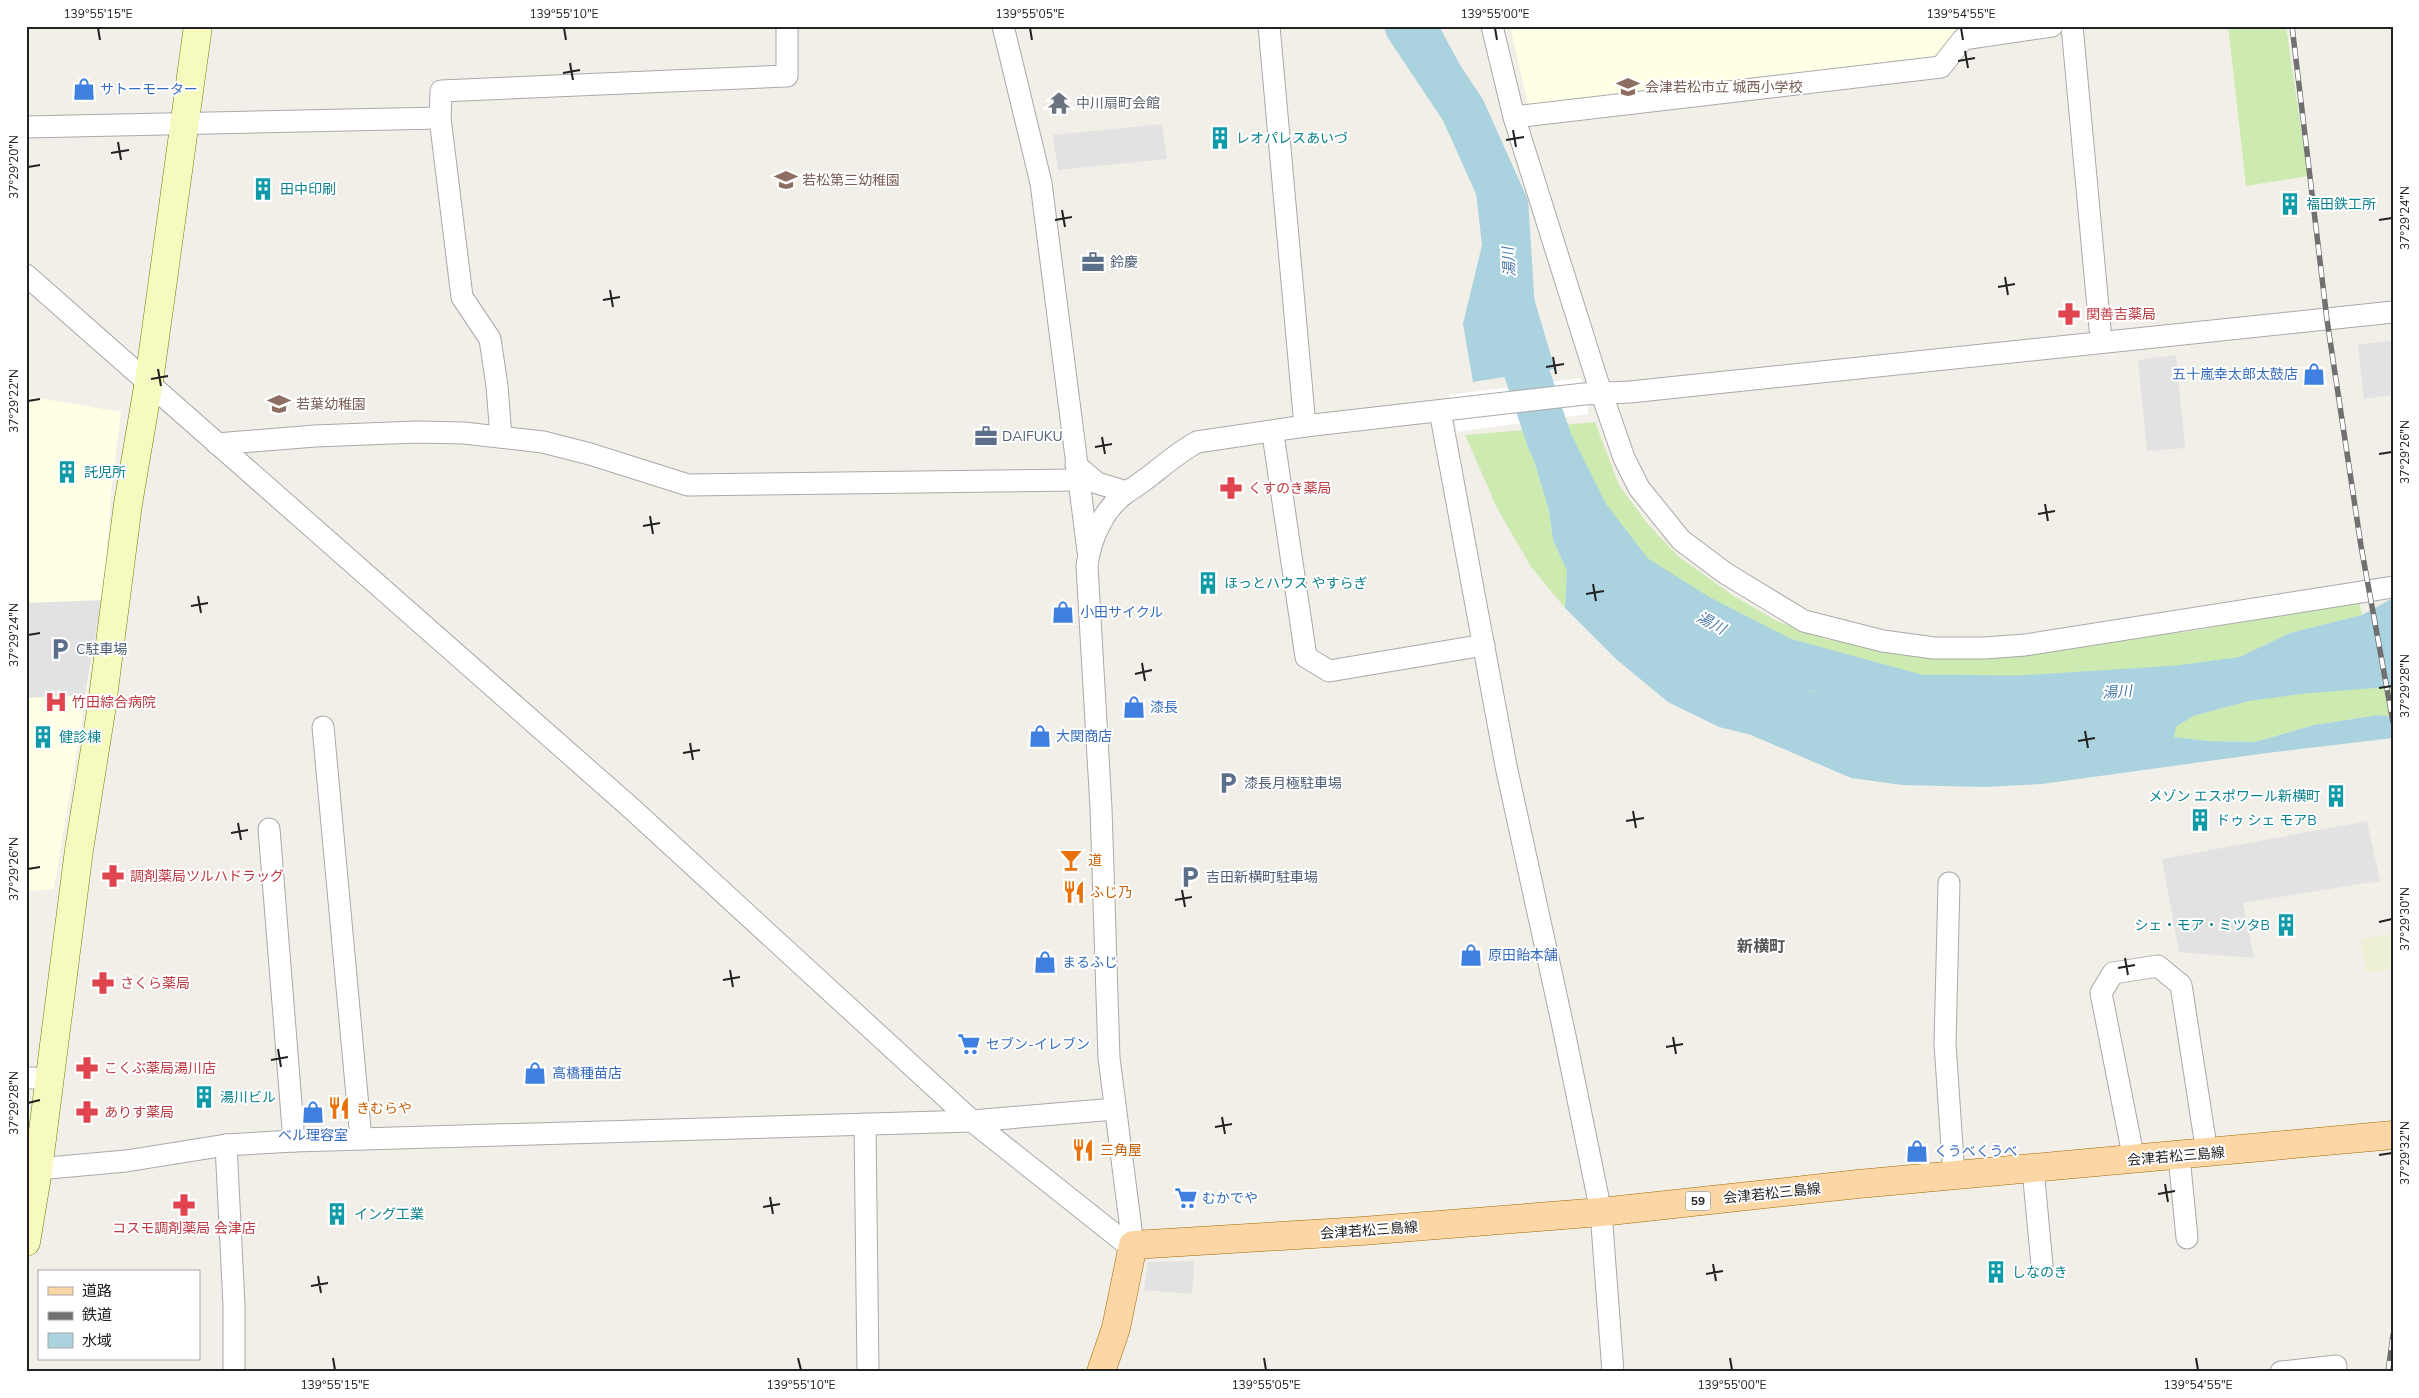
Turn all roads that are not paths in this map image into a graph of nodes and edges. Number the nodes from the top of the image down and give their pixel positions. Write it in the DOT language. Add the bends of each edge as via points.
graph roads {
  1 [pos="198,26"];
  2 [pos="787,26"];
  3 [pos="1003,26"];
  4 [pos="1269,26"];
  5 [pos="1492,26"];
  6 [pos="2052,26"];
  7 [pos="2072,26"];
  8 [pos="1514,117"];
  9 [pos="440,118"];
  10 [pos="184,123"];
  11 [pos="26,127"];
  12 [pos="26,275"];
  13 [pos="2393,312"];
  14 [pos="2100,329"];
  15 [pos="148,381"];
  16 [pos="1592,393"];
  17 [pos="1445,410"];
  18 [pos="1305,426"];
  19 [pos="502,437"];
  20 [pos="1274,441"];
  21 [pos="216,444"];
  22 [pos="1077,473"];
  23 [pos="1127,492"];
  24 [pos="1088,553"];
  25 [pos="2393,587"];
  26 [pos="1484,645"];
  27 [pos="323,727"];
  28 [pos="269,828"];
  29 [pos="1949,883"];
  30 [pos="1115,1108"];
  31 [pos="972,1121"];
  32 [pos="865,1124"];
  33 [pos="2393,1135"];
  34 [pos="361,1139"];
  35 [pos="294,1141"];
  36 [pos="226,1145"];
  37 [pos="2207,1153"];
  38 [pos="2179,1156"];
  39 [pos="2134,1160"];
  40 [pos="2033,1169"];
  41 [pos="32,1170"];
  42 [pos="1954,1176"];
  43 [pos="1601,1212"];
  44 [pos="2187,1238"];
  45 [pos="26,1242"];
  46 [pos="1133,1245"];
  47 [pos="2042,1265"];
  48 [pos="2336,1366"];
  49 [pos="234,1372"];
  50 [pos="868,1372"];
  51 [pos="1101,1372"];
  52 [pos="1613,1372"];
  53 [pos="2281,1372"];
  1 -- 10 [label="street"];
  2 -- 9 [label="street" via="788,76 441,91"];
  3 -- 22 [label="street" via="1041,183"];
  4 -- 18 [label="street"];
  5 -- 8 [label="street"];
  6 -- 8 [label="street" via="1963,39 1941,67"];
  7 -- 14 [label="street"];
  8 -- 16 [label="street"];
  9 -- 10 [label="street"];
  9 -- 19 [label="street" via="462,297 490,339"];
  10 -- 11 [label="street"];
  10 -- 15 [label="street"];
  12 -- 15 [label="street"];
  13 -- 16 [label="street" via="1630,392"];
  15 -- 21 [label="street"];
  15 -- 41 [label="street"];
  16 -- 17 [label="street"];
  16 -- 25 [label="street" via="1639,488 1682,540 1725,573 1804,621 1842,632 1934,648 1992,648"];
  17 -- 18 [label="street"];
  17 -- 26 [label="street"];
  18 -- 23 [label="street" via="1197,442"];
  19 -- 21 [label="street" via="417,432"];
  19 -- 22 [label="street" via="544,442 688,485"];
  20 -- 26 [label="street" via="1306,656 1329,671"];
  21 -- 31 [label="street" via="631,808"];
  22 -- 23 [label="street"];
  22 -- 24 [label="street"];
  23 -- 24 [label="street" via="1101,524"];
  24 -- 30 [label="street" via="1109,1058"];
  26 -- 43 [label="street" via="1506,766"];
  27 -- 34 [label="street"];
  28 -- 35 [label="street"];
  29 -- 42 [label="street" via="1945,1044"];
  30 -- 31 [label="street"];
  30 -- 46 [label="street"];
  31 -- 32 [label="street"];
  31 -- 46 [label="street" via="1123,1241"];
  32 -- 34 [label="street"];
  32 -- 50 [label="street"];
  33 -- 37 [label="main road, 会津若松三島線 / 59"];
  34 -- 35 [label="street"];
  35 -- 36 [label="street"];
  36 -- 41 [label="street" via="135,1160"];
  36 -- 49 [label="street"];
  37 -- 38 [label="main road, 会津若松三島線 / 59"];
  37 -- 39 [label="street" via="2181,984 2158,966 2113,973 2101,993"];
  38 -- 39 [label="main road, 会津若松三島線 / 59"];
  38 -- 44 [label="street"];
  39 -- 40 [label="main road, 会津若松三島線 / 59"];
  40 -- 42 [label="main road, 会津若松三島線 / 59"];
  40 -- 47 [label="street"];
  41 -- 45 [label="street"];
  42 -- 43 [label="main road, 会津若松三島線 / 59"];
  43 -- 46 [label="main road, 会津若松三島線 / 59"];
  43 -- 52 [label="street"];
  46 -- 51 [label="main road" via="1116,1328"];
  48 -- 53 [label="street"];
}
